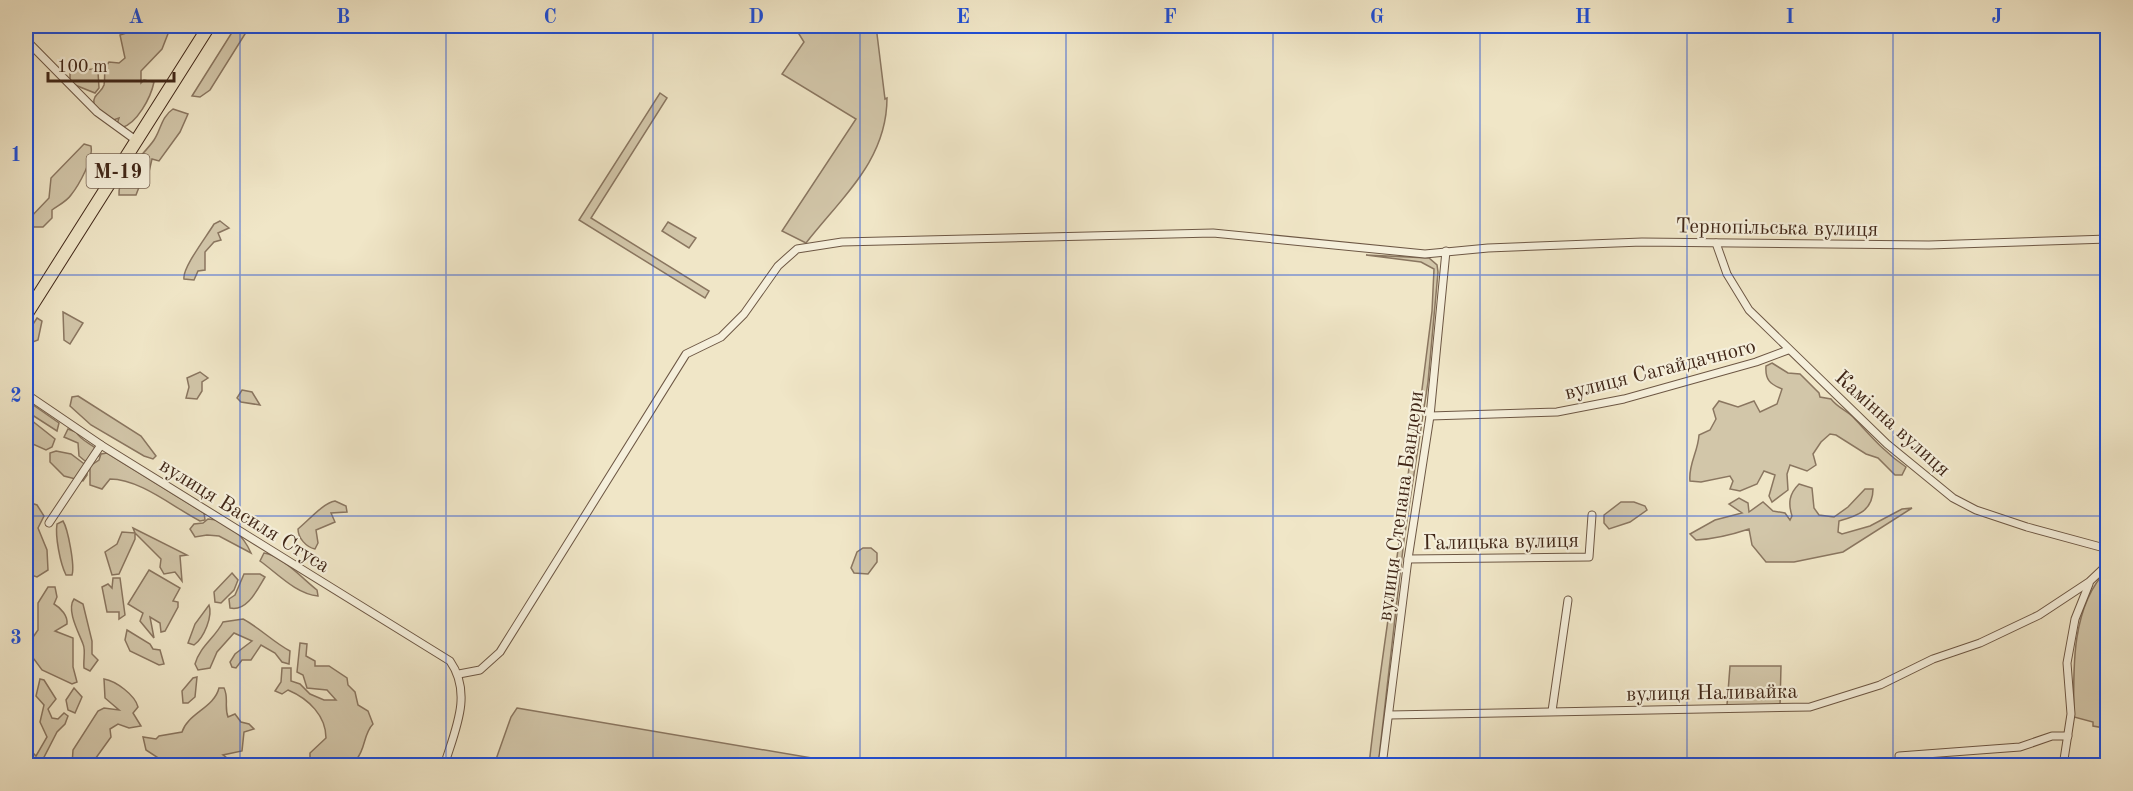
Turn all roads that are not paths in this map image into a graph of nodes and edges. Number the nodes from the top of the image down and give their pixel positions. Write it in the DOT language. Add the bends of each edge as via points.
graph roads {
  1 [pos="210,26"];
  2 [pos="26,40"];
  3 [pos="137,141"];
  4 [pos="2108,239"];
  5 [pos="1716,243"];
  6 [pos="1446,251"];
  7 [pos="26,315"];
  8 [pos="1788,350"];
  9 [pos="26,394"];
  10 [pos="1430,416"];
  11 [pos="101,445"];
  12 [pos="1592,515"];
  13 [pos="49,523"];
  14 [pos="2108,549"];
  15 [pos="1408,559"];
  16 [pos="2108,564"];
  17 [pos="2089,582"];
  18 [pos="1568,600"];
  19 [pos="459,674"];
  20 [pos="1552,711"];
  21 [pos="1389,715"];
  22 [pos="2068,736"];
  23 [pos="1899,756"];
  24 [pos="444,765"];
  25 [pos="1382,765"];
  26 [pos="2063,765"];
  1 -- 3 [label="highway, М-19"];
  2 -- 3 [label="street" via="97,112"];
  3 -- 7 [label="highway, М-19"];
  4 -- 5 [label="street, Тернопільська вулиця" via="1929,245"];
  5 -- 6 [label="street, Тернопільська вулиця" via="1572,244"];
  5 -- 8 [label="street, Камінна вулиця" via="1741,301"];
  6 -- 10 [label="street, вулиця Степана Бандери"];
  6 -- 19 [label="street, Тернопільська вулиця" via="1425,254 1213,232 842,242 797,249 778,266 744,314 721,338 686,354 495,659 480,670"];
  8 -- 10 [label="street, вулиця Сагайдачного" via="1624,399 1557,412"];
  8 -- 14 [label="street, Камінна вулиця" via="1909,464 1953,498 2027,527"];
  9 -- 11 [label="street, вулиця Василя Стуса"];
  10 -- 15 [label="street, вулиця Степана Бандери"];
  11 -- 13 [label="street"];
  11 -- 19 [label="street, вулиця Василя Стуса" via="450,661"];
  12 -- 15 [label="street, Галицька вулиця" via="1589,557"];
  15 -- 21 [label="street, вулиця Степана Бандери"];
  16 -- 17 [label="street, вулиця Наливайка"];
  17 -- 20 [label="street, вулиця Наливайка" via="2039,615 1980,643 1933,659 1880,685 1810,707"];
  17 -- 22 [label="street" via="2075,619 2067,663 2071,704"];
  18 -- 20 [label="street"];
  19 -- 24 [label="street" via="463,692 459,718"];
  20 -- 21 [label="street, вулиця Наливайка"];
  21 -- 25 [label="street, вулиця Степана Бандери"];
  22 -- 23 [label="street" via="2052,736 2020,747"];
  22 -- 26 [label="street"];
}
